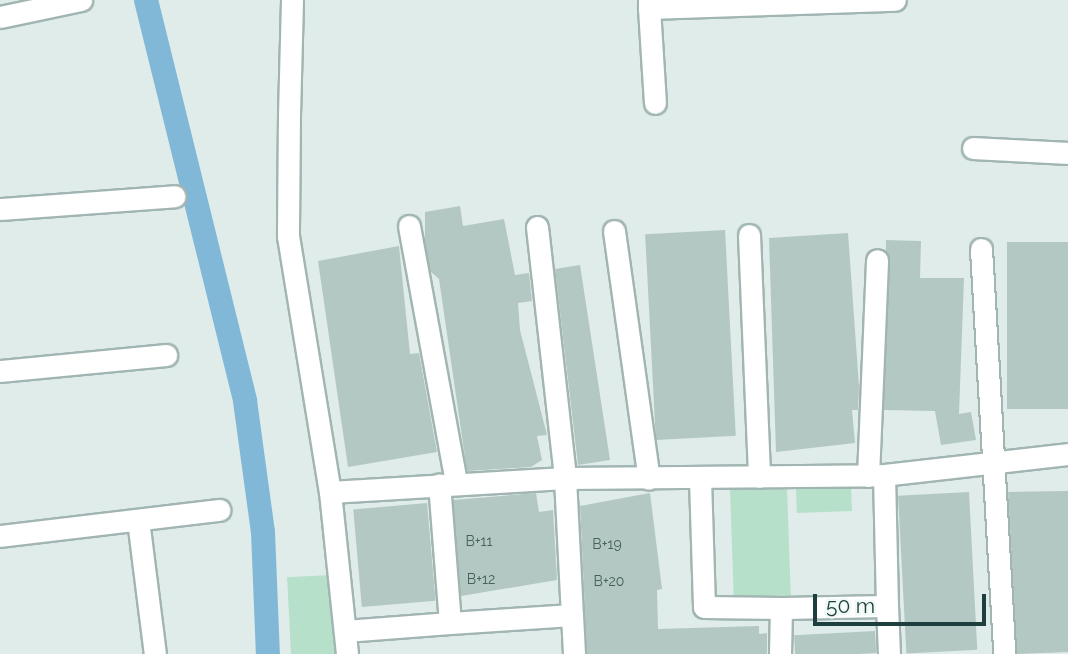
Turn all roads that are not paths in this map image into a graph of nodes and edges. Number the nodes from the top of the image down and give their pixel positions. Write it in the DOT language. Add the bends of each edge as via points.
graph roads {
  1 [pos="80,0"];
  2 [pos="292,0"];
  3 [pos="895,0"];
  4 [pos="647,2"];
  5 [pos="0,18"];
  6 [pos="655,103"];
  7 [pos="973,148"];
  8 [pos="1068,153"];
  9 [pos="175,196"];
  10 [pos="0,209"];
  11 [pos="409,226"];
  12 [pos="537,227"];
  13 [pos="614,231"];
  14 [pos="749,235"];
  15 [pos="981,249"];
  16 [pos="877,260"];
  17 [pos="166,355"];
  18 [pos="0,371"];
  19 [pos="1068,454"];
  20 [pos="994,462"];
  21 [pos="876,475"];
  22 [pos="759,477"];
  23 [pos="565,478"];
  24 [pos="649,479"];
  25 [pos="700,479"];
  26 [pos="447,483"];
  27 [pos="330,492"];
  28 [pos="219,510"];
  29 [pos="138,520"];
  30 [pos="0,536"];
  31 [pos="887,606"];
  32 [pos="781,608"];
  33 [pos="572,615"];
  34 [pos="450,623"];
  35 [pos="345,631"];
  36 [pos="155,654"];
  37 [pos="347,654"];
  38 [pos="573,654"];
  39 [pos="780,654"];
  40 [pos="889,654"];
  41 [pos="1004,654"];
  1 -- 5 [label="street"];
  2 -- 27 [label="street" via="288,236"];
  3 -- 4 [label="street"];
  4 -- 6 [label="street"];
  7 -- 8 [label="street"];
  9 -- 10 [label="street"];
  11 -- 26 [label="street"];
  12 -- 23 [label="street"];
  13 -- 24 [label="street"];
  14 -- 22 [label="street"];
  15 -- 20 [label="street"];
  16 -- 21 [label="street"];
  17 -- 18 [label="street"];
  19 -- 20 [label="street"];
  20 -- 21 [label="street"];
  20 -- 41 [label="street"];
  21 -- 22 [label="street"];
  21 -- 31 [label="street"];
  22 -- 25 [label="street"];
  23 -- 24 [label="street"];
  23 -- 26 [label="street"];
  23 -- 33 [label="street"];
  24 -- 25 [label="street"];
  25 -- 32 [label="street" via="704,607"];
  26 -- 27 [label="street"];
  26 -- 34 [label="street"];
  27 -- 35 [label="street"];
  28 -- 29 [label="street"];
  29 -- 30 [label="street"];
  29 -- 36 [label="street"];
  31 -- 32 [label="street"];
  31 -- 40 [label="street"];
  32 -- 39 [label="street"];
  33 -- 34 [label="street"];
  33 -- 38 [label="street"];
  34 -- 35 [label="street"];
  35 -- 37 [label="street"];
}
